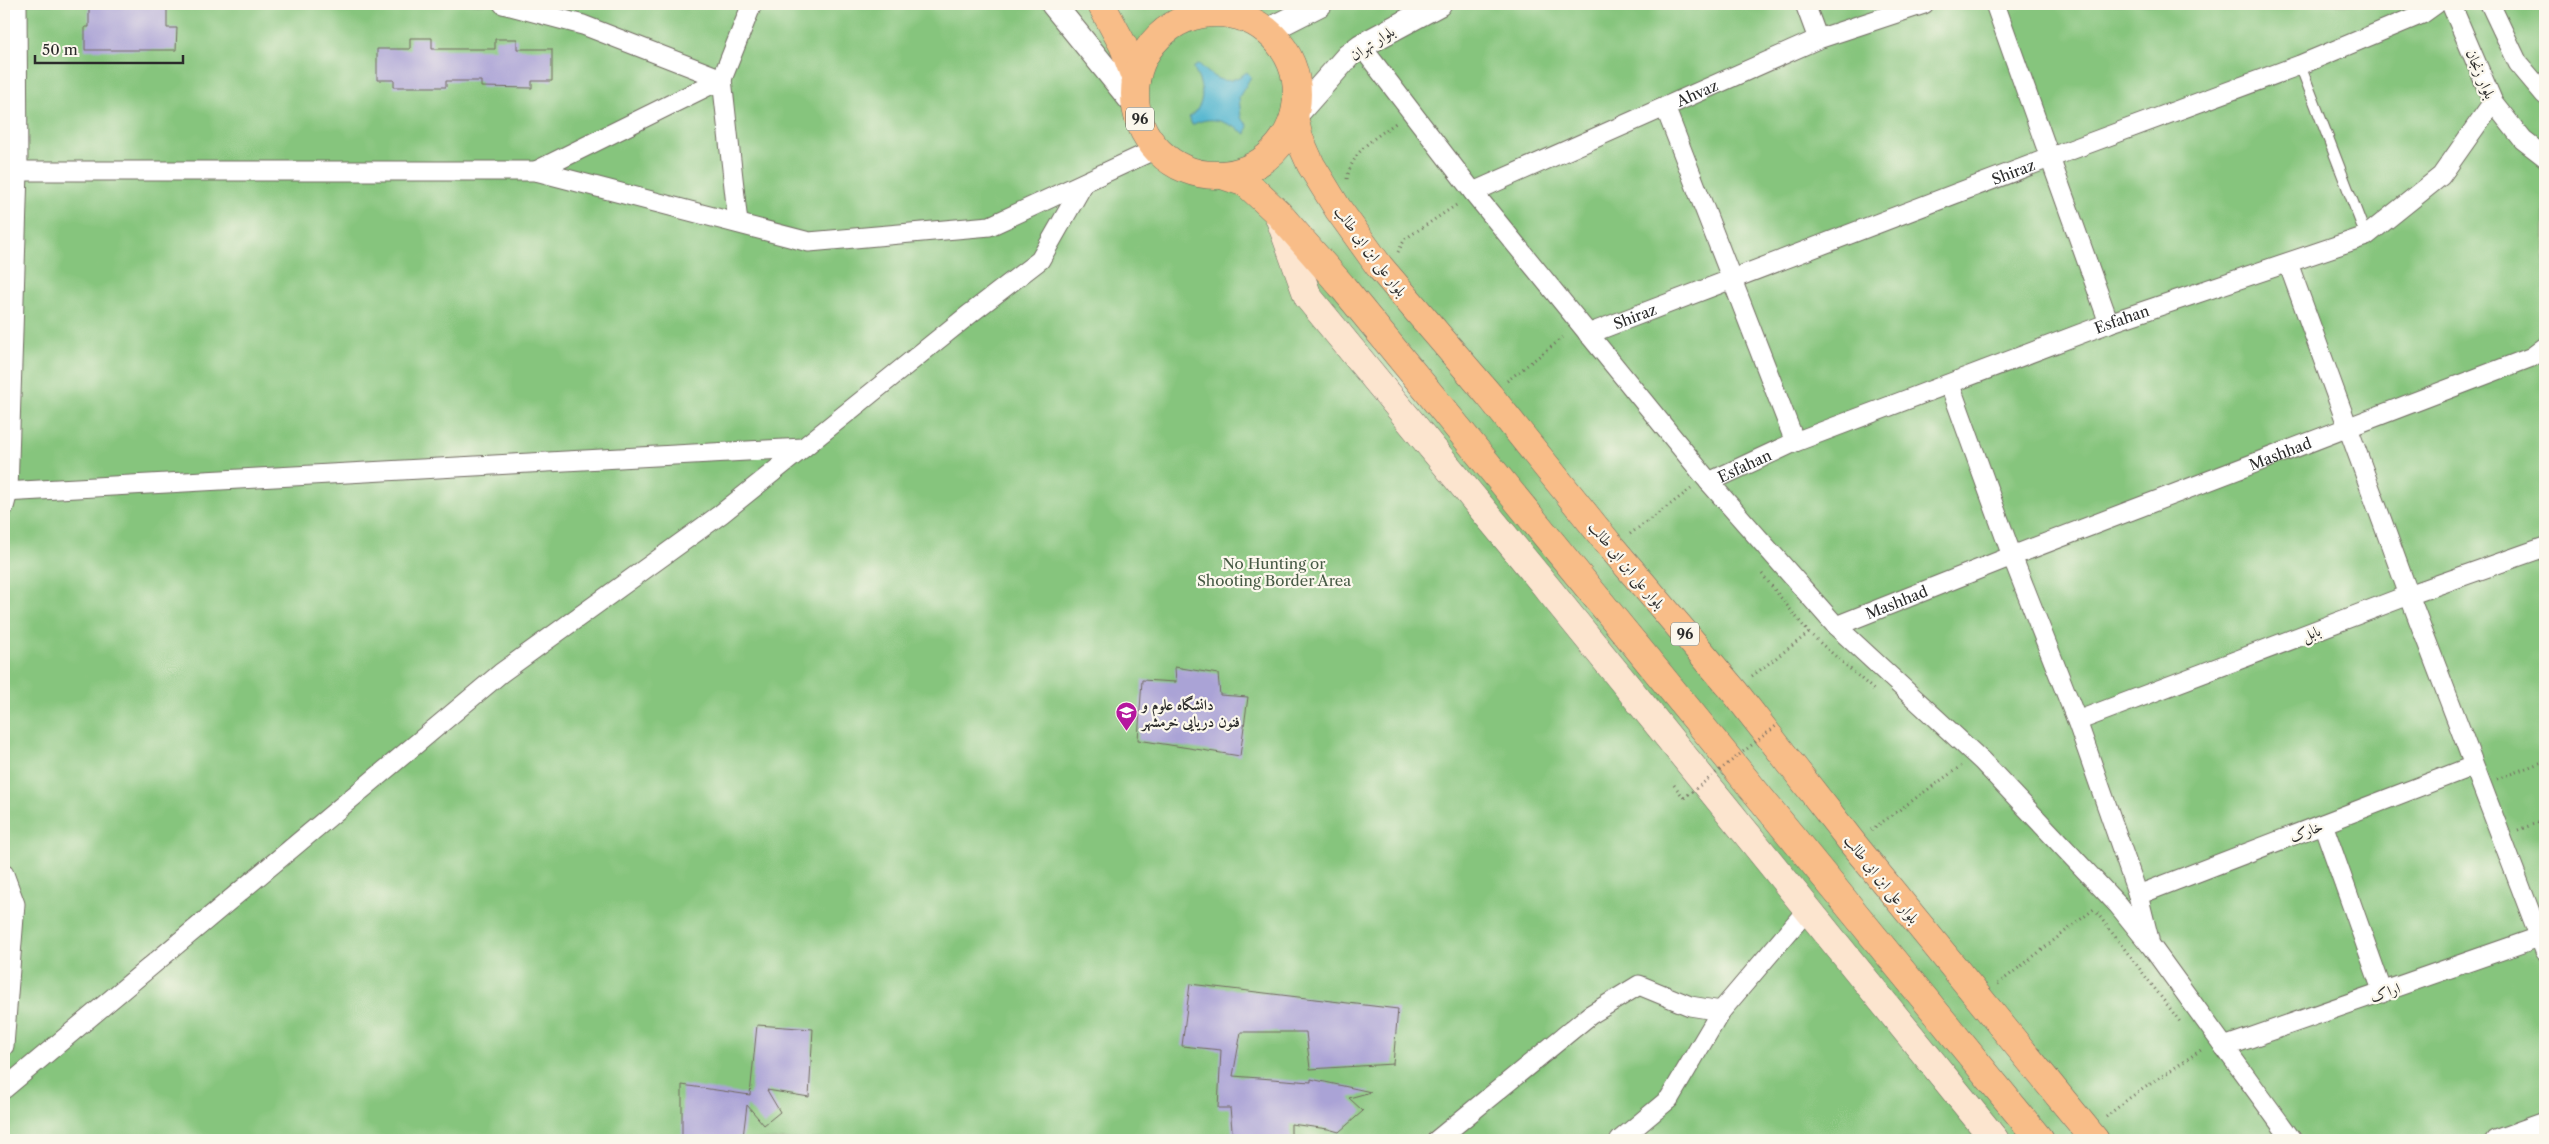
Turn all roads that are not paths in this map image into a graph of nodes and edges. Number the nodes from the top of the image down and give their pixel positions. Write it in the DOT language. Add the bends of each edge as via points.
graph roads {
  1 [pos="17,4"];
  2 [pos="503,4"];
  3 [pos="752,4"];
  4 [pos="1053,4"];
  5 [pos="1101,4"];
  6 [pos="1320,4"];
  7 [pos="1439,4"];
  8 [pos="1805,4"];
  9 [pos="1924,4"];
  10 [pos="1995,4"];
  11 [pos="2436,4"];
  12 [pos="2451,4"];
  13 [pos="2490,4"];
  14 [pos="1235,14"];
  15 [pos="1818,39"];
  16 [pos="1361,46"];
  17 [pos="2300,65"];
  18 [pos="722,79"];
  19 [pos="1136,93"];
  20 [pos="2545,95"];
  21 [pos="2493,102"];
  22 [pos="1665,107"];
  23 [pos="1294,116"];
  24 [pos="1156,149"];
  25 [pos="2545,157"];
  26 [pos="2049,158"];
  27 [pos="11,171"];
  28 [pos="536,171"];
  29 [pos="1222,175"];
  30 [pos="1084,183"];
  31 [pos="1467,197"];
  32 [pos="1278,213"];
  33 [pos="738,223"];
  34 [pos="2366,236"];
  35 [pos="2288,263"];
  36 [pos="1733,279"];
  37 [pos="2109,323"];
  38 [pos="1588,334"];
  39 [pos="2541,358"];
  40 [pos="1950,385"];
  41 [pos="2348,427"];
  42 [pos="1795,442"];
  43 [pos="803,448"];
  44 [pos="1701,485"];
  45 [pos="5,497"];
  46 [pos="2545,547"];
  47 [pos="2012,556"];
  48 [pos="2409,595"];
  49 [pos="1836,626"];
  50 [pos="2077,721"];
  51 [pos="2473,766"];
  52 [pos="2322,824"];
  53 [pos="4,874"];
  54 [pos="2138,896"];
  55 [pos="10,904"];
  56 [pos="1807,910"];
  57 [pos="2543,941"];
  58 [pos="2151,946"];
  59 [pos="2383,993"];
  60 [pos="1721,1011"];
  61 [pos="4,1046"];
  62 [pos="2224,1047"];
  63 [pos="4,1089"];
  64 [pos="2545,1122"];
  65 [pos="2091,1136"];
  66 [pos="1437,1140"];
  67 [pos="1620,1140"];
  68 [pos="1995,1140"];
  69 [pos="2040,1140"];
  70 [pos="2292,1140"];
  71 [pos="2495,1140"];
  1 -- 27 [label="street"];
  2 -- 18 [label="street" via="583,25"];
  3 -- 18 [label="street"];
  4 -- 19 [label="street"];
  5 -- 19 [label="main road, 96" via="1123,45"];
  6 -- 14 [label="street"];
  7 -- 16 [label="street, بلوار تهران"];
  8 -- 15 [label="street"];
  9 -- 15 [label="street, Ahvaz"];
  10 -- 26 [label="street"];
  11 -- 17 [label="street, Shiraz" via="2422,14"];
  12 -- 21 [label="street, بلوار زنجان"];
  13 -- 20 [label="street" via="2518,63"];
  14 -- 19 [label="main road" via="1198,15 1176,24 1157,38 1143,58"];
  14 -- 23 [label="main road, 96" via="1283,48 1294,70 1298,93"];
  15 -- 22 [label="street, Ahvaz"];
  16 -- 23 [label="street, بلوار تهران"];
  16 -- 31 [label="street"];
  17 -- 26 [label="street, Shiraz"];
  17 -- 34 [label="lane"];
  18 -- 28 [label="street"];
  18 -- 33 [label="street"];
  19 -- 24 [label="main road, 96" via="1142,129"];
  21 -- 25 [label="street, بلوار زنجان" via="2523,140"];
  21 -- 34 [label="street, Esfahan" via="2442,176"];
  22 -- 31 [label="street, Ahvaz"];
  22 -- 36 [label="street"];
  23 -- 29 [label="main road, 96" via="1284,139 1268,157 1246,169"];
  23 -- 65 [label="main road, بلوار علی ابن ابی طالب / 96" via="1311,165 1386,275 1734,691 1854,845"];
  24 -- 29 [label="main road, 96" via="1175,164 1198,173"];
  24 -- 30 [label="street"];
  26 -- 36 [label="street, Shiraz"];
  26 -- 37 [label="street"];
  27 -- 28 [label="street"];
  27 -- 45 [label="street"];
  28 -- 33 [label="street"];
  29 -- 32 [label="main road, 96" via="1246,184"];
  30 -- 33 [label="street" via="990,226 810,242"];
  30 -- 43 [label="street" via="1040,260"];
  31 -- 38 [label="street"];
  32 -- 56 [label="main road" via="1308,297"];
  32 -- 69 [label="main road, 96" via="1347,293"];
  34 -- 35 [label="street, Esfahan"];
  35 -- 37 [label="street, Esfahan"];
  35 -- 41 [label="street"];
  36 -- 38 [label="street, Shiraz"];
  36 -- 42 [label="street"];
  37 -- 40 [label="street, Esfahan"];
  38 -- 44 [label="street"];
  39 -- 41 [label="street, Mashhad"];
  40 -- 42 [label="street, Esfahan"];
  40 -- 47 [label="street"];
  41 -- 47 [label="street, Mashhad"];
  41 -- 48 [label="street"];
  42 -- 44 [label="street, Esfahan"];
  43 -- 45 [label="street"];
  43 -- 63 [label="street" via="721,514 501,673"];
  44 -- 49 [label="street"];
  46 -- 48 [label="street, بابل"];
  47 -- 49 [label="street, Mashhad"];
  47 -- 50 [label="street"];
  48 -- 50 [label="street, بابل"];
  48 -- 51 [label="street"];
  49 -- 58 [label="street" via="1982,761 2118,905"];
  50 -- 54 [label="street"];
  51 -- 52 [label="street, خارک"];
  51 -- 57 [label="street" via="2488,782"];
  52 -- 54 [label="street, خارک"];
  52 -- 59 [label="street"];
  53 -- 55 [label="street"];
  54 -- 58 [label="street"];
  55 -- 61 [label="street"];
  56 -- 60 [label="street"];
  56 -- 68 [label="main road"];
  57 -- 59 [label="street, اراک"];
  58 -- 62 [label="street"];
  59 -- 62 [label="street, اراک"];
  60 -- 66 [label="street" via="1690,1006 1638,985 1590,1015"];
  60 -- 67 [label="street" via="1669,1099"];
  62 -- 70 [label="street"];
  64 -- 71 [label="street"];
}
